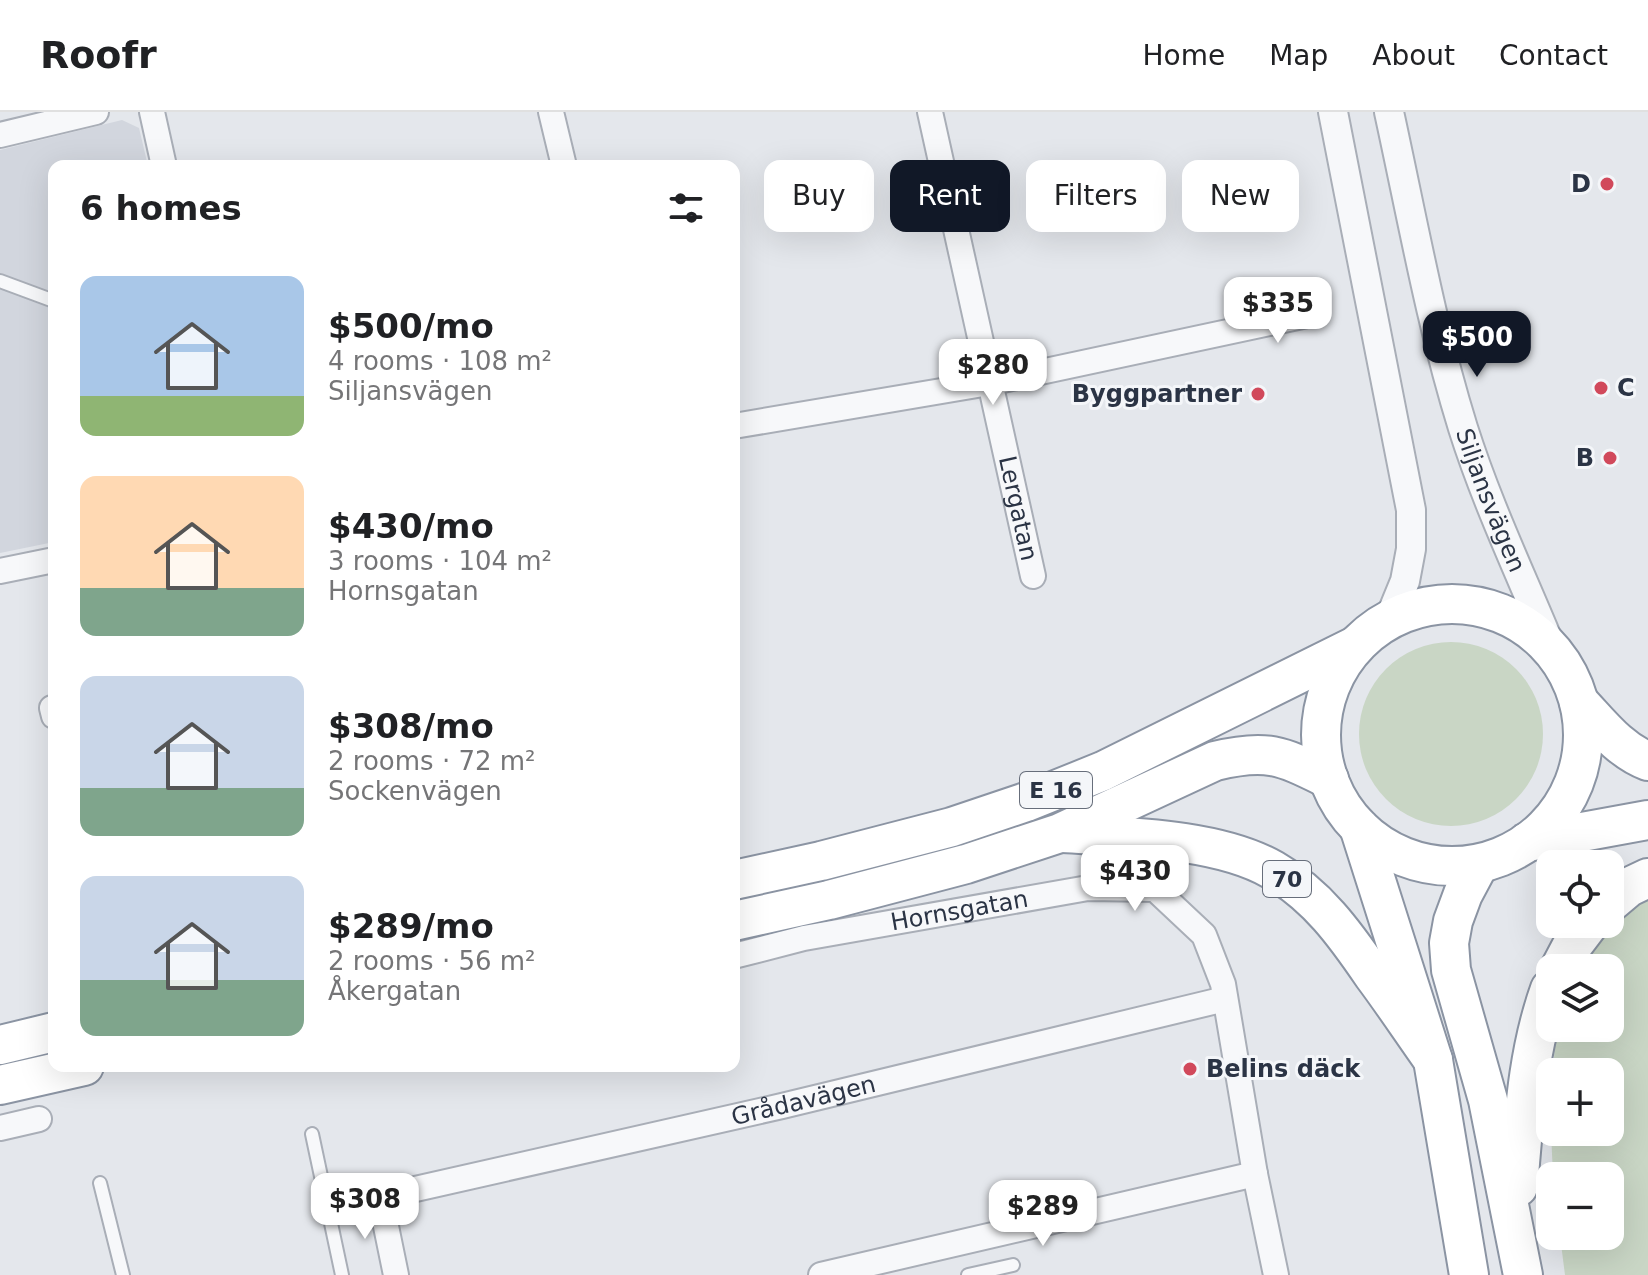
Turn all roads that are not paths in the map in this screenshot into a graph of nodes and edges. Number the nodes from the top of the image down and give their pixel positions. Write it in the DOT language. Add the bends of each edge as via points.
graph roads {
  1 [pos="96,112"];
  2 [pos="152,112"];
  3 [pos="551,112"];
  4 [pos="930,112"];
  5 [pos="1333,112"];
  6 [pos="1389,112"];
  7 [pos="0,135"];
  8 [pos="163,160"];
  9 [pos="563,160"];
  10 [pos="0,281"];
  11 [pos="48,299"];
  12 [pos="1307,315"];
  13 [pos="989,383"];
  14 [pos="740,425"];
  15 [pos="48,561"];
  16 [pos="0,571"];
  17 [pos="1033,576"];
  18 [pos="1389,620"];
  19 [pos="1357,645"];
  20 [pos="1552,650"];
  21 [pos="1579,702"];
  22 [pos="1648,761"];
  23 [pos="1329,779"];
  24 [pos="1648,820"];
  25 [pos="1359,827"];
  26 [pos="1060,833"];
  27 [pos="1527,842"];
  28 [pos="1479,864"];
  29 [pos="1648,878"];
  30 [pos="740,879"];
  31 [pos="1624,891"];
  32 [pos="740,920"];
  33 [pos="740,954"];
  34 [pos="1225,999"];
  35 [pos="48,1033"];
  36 [pos="1536,1034"];
  37 [pos="0,1045"];
  38 [pos="1433,1060"];
  39 [pos="57,1072"];
  40 [pos="0,1085"];
  41 [pos="39,1119"];
  42 [pos="0,1128"];
  43 [pos="312,1134"];
  44 [pos="1255,1174"];
  45 [pos="100,1183"];
  46 [pos="1514,1225"];
  47 [pos="1013,1265"];
  48 [pos="883,1269"];
  49 [pos="832,1274"];
  50 [pos="123,1275"];
  51 [pos="342,1275"];
  52 [pos="396,1275"];
  53 [pos="968,1275"];
  54 [pos="1276,1275"];
  55 [pos="1469,1275"];
  56 [pos="1523,1275"];
  1 -- 7 [label="street"];
  2 -- 8 [label="street"];
  3 -- 9 [label="street"];
  4 -- 13 [label="street, Lergatan"];
  5 -- 18 [label="street" via="1411,510 1405,581"];
  6 -- 20 [label="street, Siljansvägen" via="1429,298 1464,428"];
  10 -- 11 [label="lane"];
  12 -- 13 [label="street"];
  13 -- 14 [label="street"];
  13 -- 17 [label="street, Lergatan"];
  15 -- 16 [label="street"];
  18 -- 19 [label="highway"];
  18 -- 20 [label="highway" via="1431,606 1476,606 1518,622"];
  19 -- 23 [label="highway" via="1334,679 1322,718"];
  19 -- 30 [label="highway, E 16" via="1103,771 1026,802 952,827"];
  20 -- 21 [label="highway"];
  21 -- 22 [label="highway" via="1616,742"];
  21 -- 27 [label="highway" via="1583,741 1575,780 1556,815"];
  23 -- 25 [label="highway"];
  23 -- 26 [label="highway, E 16" via="1276,756 1241,754"];
  24 -- 27 [label="highway"];
  25 -- 28 [label="highway" via="1414,860"];
  25 -- 38 [label="highway, 70"];
  26 -- 32 [label="highway, E 16" via="966,864"];
  26 -- 38 [label="highway, 70" via="1194,845 1271,869 1331,916"];
  27 -- 28 [label="highway"];
  28 -- 46 [label="highway" via="1453,921 1451,970 1488,1100"];
  29 -- 31 [label="highway"];
  33 -- 34 [label="street, Hornsgatan" via="804,938 1088,888 1155,889 1204,935"];
  34 -- 44 [label="street, Hornsgatan"];
  34 -- 52 [label="street, Grådavägen" via="380,1197"];
  35 -- 37 [label="highway"];
  36 -- 46 [label="highway"];
  38 -- 55 [label="highway, 70"];
  39 -- 40 [label="highway"];
  41 -- 42 [label="street"];
  43 -- 51 [label="lane"];
  44 -- 48 [label="street"];
  44 -- 54 [label="street, Hornsgatan"];
  45 -- 50 [label="lane"];
  46 -- 56 [label="highway"];
  47 -- 53 [label="lane"];
  48 -- 49 [label="street"];
}
